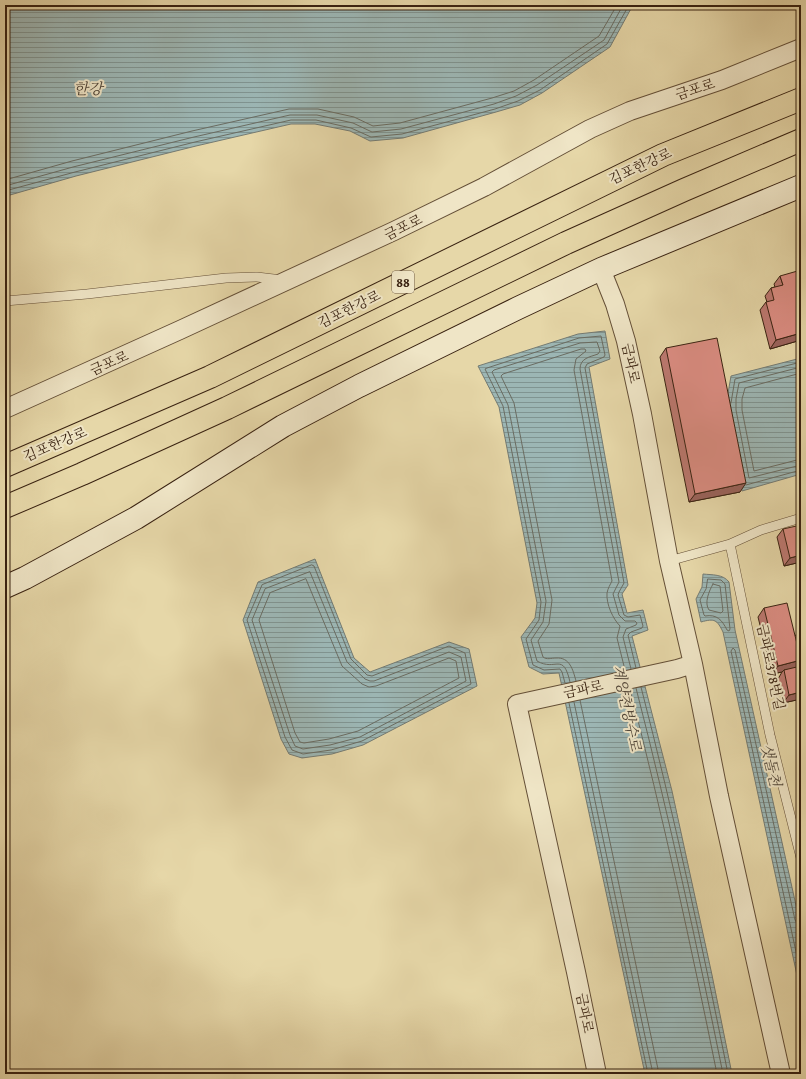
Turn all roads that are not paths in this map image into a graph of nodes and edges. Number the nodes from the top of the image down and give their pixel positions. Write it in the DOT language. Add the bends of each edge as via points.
graph roads {
  1 [pos="801,48"];
  2 [pos="801,99"];
  3 [pos="801,140"];
  4 [pos="801,186"];
  5 [pos="601,269"];
  6 [pos="290,280"];
  7 [pos="5,302"];
  8 [pos="5,409"];
  9 [pos="5,466"];
  10 [pos="5,507"];
  11 [pos="801,518"];
  12 [pos="730,544"];
  13 [pos="669,560"];
  14 [pos="5,587"];
  15 [pos="685,667"];
  16 [pos="801,858"];
  17 [pos="597,1074"];
  18 [pos="781,1074"];
  1 -- 6 [label="street, 금포로" via="722,80 637,108 590,129 484,187"];
  2 -- 9 [label="highway, 김포한강로 / 88" via="663,154 210,376"];
  3 -- 10 [label="highway, 88" via="566,243 227,408"];
  4 -- 5 [label="main road"];
  5 -- 13 [label="street, 금파로" via="626,341"];
  5 -- 14 [label="main road" via="359,386 283,426 136,518"];
  6 -- 7 [label="lane" via="226,278"];
  6 -- 8 [label="street, 금포로"];
  11 -- 12 [label="lane" via="761,530"];
  12 -- 13 [label="lane"];
  12 -- 16 [label="lane, 금파로378번길" via="770,735"];
  13 -- 15 [label="street, 금파로"];
  15 -- 17 [label="street, 금파로" via="517,704"];
  15 -- 18 [label="street" via="719,796"];
}
